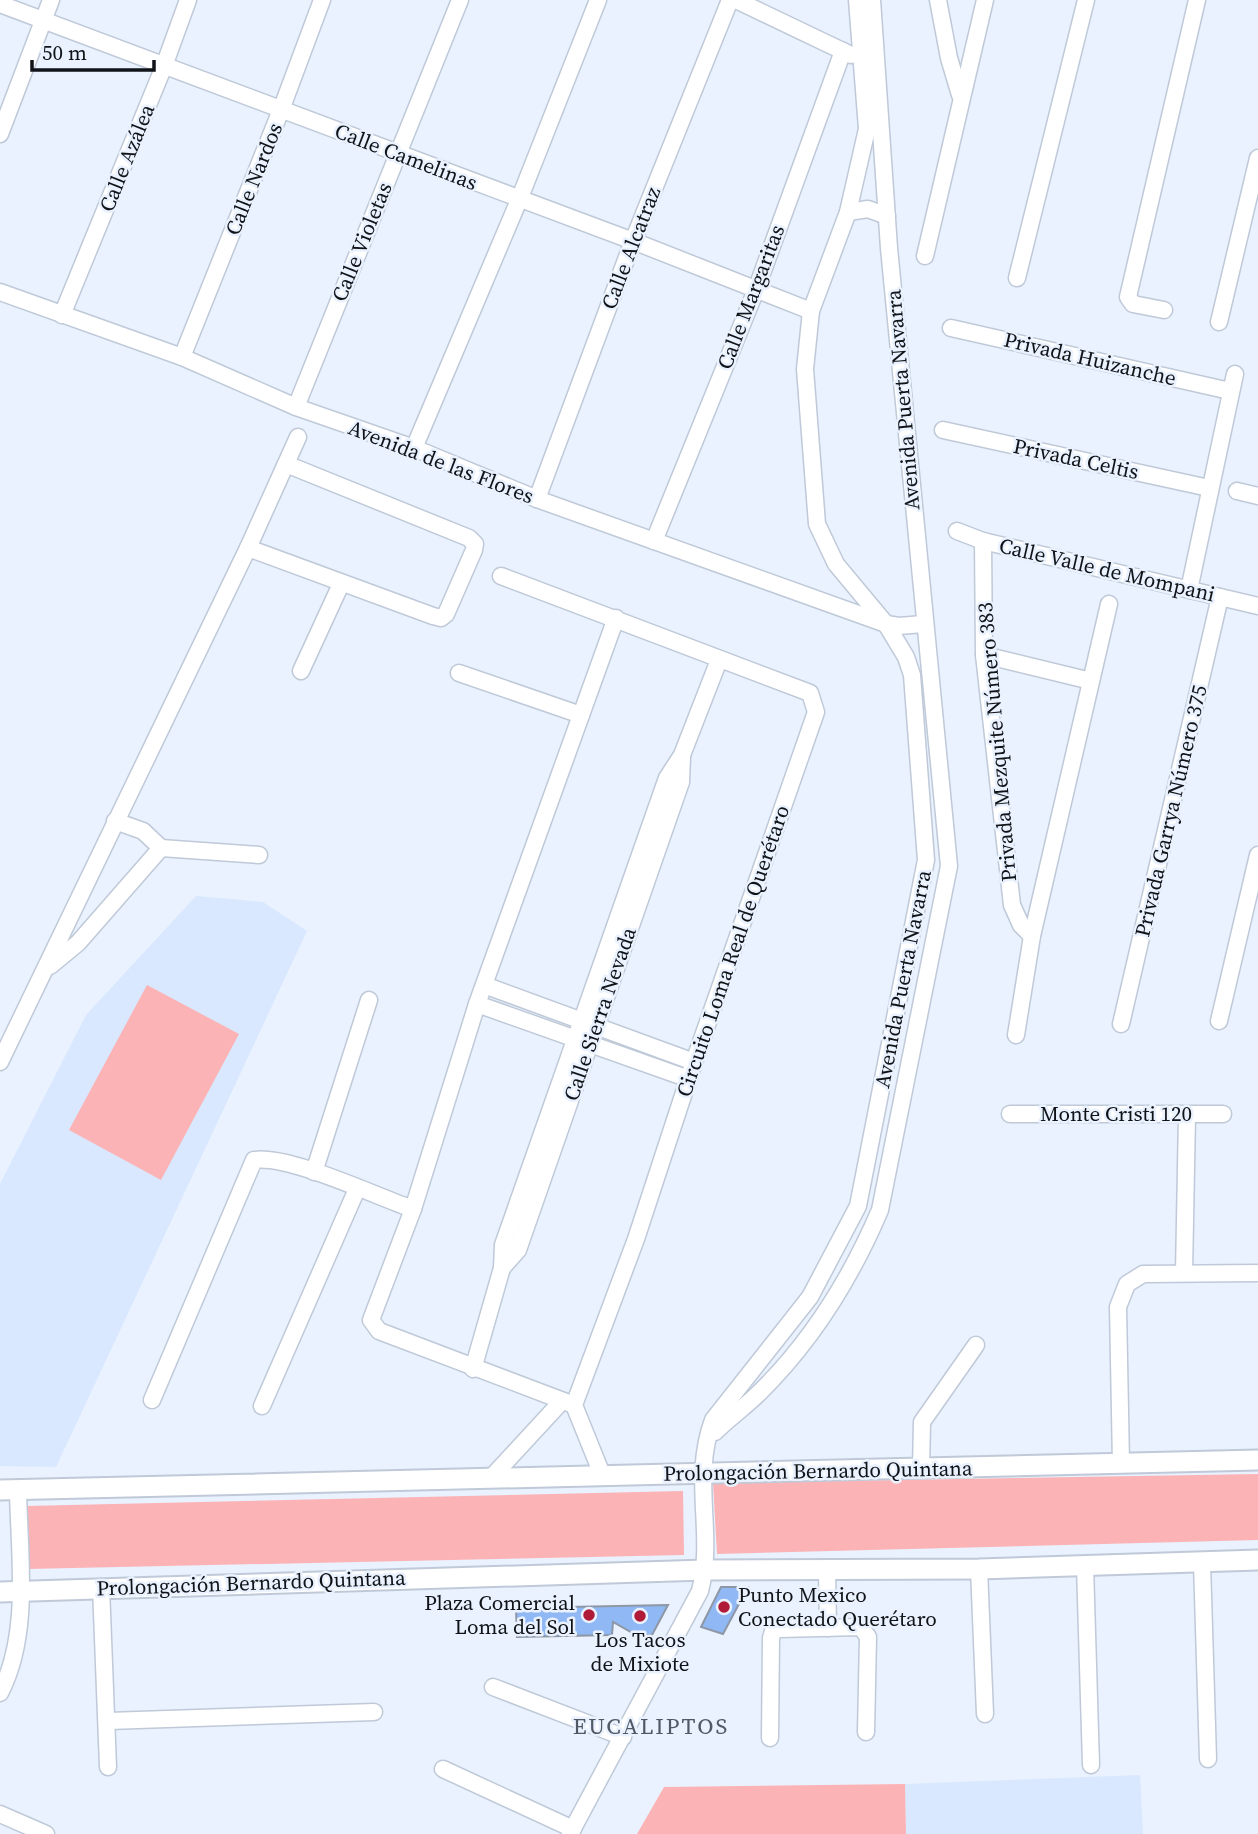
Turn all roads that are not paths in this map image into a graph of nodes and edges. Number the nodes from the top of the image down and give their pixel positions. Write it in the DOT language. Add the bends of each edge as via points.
graph roads {
  1 [pos="51,0"];
  2 [pos="188,0"];
  3 [pos="322,0"];
  4 [pos="460,0"];
  5 [pos="598,0"];
  6 [pos="730,0"];
  7 [pos="736,0"];
  8 [pos="857,0"];
  9 [pos="872,0"];
  10 [pos="938,0"];
  11 [pos="985,0"];
  12 [pos="1087,0"];
  13 [pos="1197,0"];
  14 [pos="0,4"];
  15 [pos="44,20"];
  16 [pos="843,51"];
  17 [pos="862,61"];
  18 [pos="164,66"];
  19 [pos="961,97"];
  20 [pos="281,110"];
  21 [pos="0,134"];
  22 [pos="398,154"];
  23 [pos="1258,158"];
  24 [pos="519,200"];
  25 [pos="848,212"];
  26 [pos="887,216"];
  27 [pos="633,241"];
  28 [pos="925,256"];
  29 [pos="1017,278"];
  30 [pos="756,290"];
  31 [pos="0,292"];
  32 [pos="1164,310"];
  33 [pos="811,312"];
  34 [pos="62,315"];
  35 [pos="1219,321"];
  36 [pos="951,328"];
  37 [pos="182,357"];
  38 [pos="1235,374"];
  39 [pos="1230,391"];
  40 [pos="296,407"];
  41 [pos="943,430"];
  42 [pos="298,436"];
  43 [pos="414,448"];
  44 [pos="286,464"];
  45 [pos="1209,488"];
  46 [pos="1237,491"];
  47 [pos="1258,496"];
  48 [pos="537,499"];
  49 [pos="957,531"];
  50 [pos="654,541"];
  51 [pos="983,541"];
  52 [pos="248,548"];
  53 [pos="501,576"];
  54 [pos="341,584"];
  55 [pos="1189,590"];
  56 [pos="1220,597"];
  57 [pos="1109,604"];
  58 [pos="1258,606"];
  59 [pos="616,618"];
  60 [pos="886,624"];
  61 [pos="923,624"];
  62 [pos="984,655"];
  63 [pos="719,660"];
  64 [pos="301,671"];
  65 [pos="460,673"];
  66 [pos="1091,681"];
  67 [pos="581,715"];
  68 [pos="115,821"];
  69 [pos="161,848"];
  70 [pos="258,855"];
  71 [pos="1258,855"];
  72 [pos="1032,936"];
  73 [pos="46,969"];
  74 [pos="484,985"];
  75 [pos="369,1000"];
  76 [pos="477,1004"];
  77 [pos="1219,1021"];
  78 [pos="589,1022"];
  79 [pos="1121,1024"];
  80 [pos="1016,1035"];
  81 [pos="583,1041"];
  82 [pos="0,1062"];
  83 [pos="694,1062"];
  84 [pos="886,1068"];
  85 [pos="908,1072"];
  86 [pos="689,1079"];
  87 [pos="1010,1114"];
  88 [pos="1223,1114"];
  89 [pos="1187,1115"];
  90 [pos="314,1172"];
  91 [pos="357,1189"];
  92 [pos="413,1209"];
  93 [pos="1184,1273"];
  94 [pos="1258,1273"];
  95 [pos="976,1345"];
  96 [pos="473,1369"];
  97 [pos="152,1400"];
  98 [pos="568,1403"];
  99 [pos="262,1406"];
  100 [pos="704,1444"];
  101 [pos="1258,1460"];
  102 [pos="1121,1464"];
  103 [pos="921,1469"];
  104 [pos="701,1474"];
  105 [pos="603,1477"];
  106 [pos="490,1479"];
  107 [pos="9,1490"];
  108 [pos="1258,1560"];
  109 [pos="1202,1563"];
  110 [pos="1086,1566"];
  111 [pos="979,1569"];
  112 [pos="705,1570"];
  113 [pos="827,1570"];
  114 [pos="102,1587"];
  115 [pos="10,1592"];
  116 [pos="828,1628"];
  117 [pos="493,1687"];
  118 [pos="0,1693"];
  119 [pos="374,1712"];
  120 [pos="985,1714"];
  121 [pos="108,1721"];
  122 [pos="866,1732"];
  123 [pos="623,1737"];
  124 [pos="770,1738"];
  125 [pos="1208,1759"];
  126 [pos="1091,1765"];
  127 [pos="108,1767"];
  128 [pos="443,1769"];
  129 [pos="0,1814"];
  130 [pos="571,1832"];
  131 [pos="46,1834"];
  1 -- 15 [label="street"];
  2 -- 18 [label="street, Calle Azálea"];
  3 -- 20 [label="street, Calle Nardos"];
  4 -- 22 [label="street, Calle Violetas"];
  5 -- 24 [label="street"];
  6 -- 27 [label="street, Calle Alcatraz"];
  7 -- 16 [label="street"];
  8 -- 17 [label="street, Avenida Puerta Navarra"];
  9 -- 26 [label="street, Avenida Puerta Navarra"];
  10 -- 19 [label="street"];
  11 -- 19 [label="street"];
  12 -- 29 [label="street"];
  13 -- 32 [label="street" via="1129,302"];
  14 -- 15 [label="street, Calle Camelinas"];
  15 -- 18 [label="street, Calle Camelinas"];
  15 -- 21 [label="street"];
  16 -- 17 [label="street"];
  16 -- 30 [label="street, Calle Margaritas"];
  17 -- 25 [label="street, Avenida Puerta Navarra" via="867,129"];
  18 -- 20 [label="street, Calle Camelinas"];
  18 -- 34 [label="street, Calle Azálea"];
  19 -- 28 [label="street"];
  20 -- 22 [label="street, Calle Camelinas"];
  20 -- 37 [label="street, Calle Nardos"];
  22 -- 24 [label="street, Calle Camelinas"];
  22 -- 40 [label="street, Calle Violetas"];
  23 -- 35 [label="street"];
  24 -- 27 [label="street, Calle Camelinas"];
  24 -- 43 [label="street"];
  25 -- 26 [label="street" via="868,209"];
  25 -- 33 [label="street, Avenida Puerta Navarra"];
  26 -- 61 [label="street, Avenida Puerta Navarra"];
  27 -- 30 [label="street, Calle Camelinas"];
  27 -- 48 [label="street, Calle Alcatraz"];
  30 -- 33 [label="street, Calle Camelinas"];
  30 -- 50 [label="street, Calle Margaritas"];
  31 -- 34 [label="street, Avenida de las Flores"];
  33 -- 60 [label="street, Avenida Puerta Navarra" via="805,369 817,524 836,564"];
  34 -- 37 [label="street, Avenida de las Flores"];
  36 -- 39 [label="street, Privada Huizanche"];
  37 -- 40 [label="street, Avenida de las Flores"];
  38 -- 39 [label="street"];
  39 -- 45 [label="street"];
  40 -- 43 [label="street, Avenida de las Flores"];
  41 -- 45 [label="street, Privada Celtis"];
  42 -- 44 [label="street"];
  43 -- 48 [label="street, Avenida de las Flores"];
  44 -- 52 [label="street"];
  44 -- 54 [label="street" via="475,544 441,618"];
  45 -- 55 [label="street"];
  46 -- 47 [label="street"];
  48 -- 50 [label="street, Avenida de las Flores"];
  49 -- 51 [label="street, Calle Valle de Mompani"];
  50 -- 60 [label="street, Avenida de las Flores"];
  51 -- 55 [label="street, Calle Valle de Mompani"];
  51 -- 62 [label="street, Privada Mezquite Número 383"];
  52 -- 54 [label="street"];
  52 -- 68 [label="street"];
  53 -- 59 [label="street, Circuito Loma Real de Querétaro"];
  54 -- 64 [label="street"];
  55 -- 56 [label="street, Calle Valle de Mompani"];
  56 -- 58 [label="street, Calle Valle de Mompani"];
  56 -- 79 [label="street, Privada Garrya Número 375"];
  57 -- 66 [label="street, Privada Mezquite Número 383"];
  59 -- 63 [label="street, Circuito Loma Real de Querétaro"];
  59 -- 67 [label="street"];
  60 -- 61 [label="street, Avenida de las Flores"];
  60 -- 84 [label="street, Avenida Puerta Navarra" via="912,675 926,860"];
  61 -- 85 [label="street, Avenida Puerta Navarra" via="949,866"];
  62 -- 66 [label="street"];
  62 -- 72 [label="street, Privada Mezquite Número 383" via="1012,905"];
  63 -- 78 [label="street, Calle Sierra Nevada" via="682,755 681,782"];
  63 -- 83 [label="street, Circuito Loma Real de Querétaro" via="810,693 816,712"];
  65 -- 67 [label="street"];
  66 -- 72 [label="street, Privada Mezquite Número 383"];
  67 -- 74 [label="street"];
  68 -- 69 [label="street" via="143,831"];
  68 -- 73 [label="street"];
  69 -- 70 [label="street"];
  69 -- 73 [label="street" via="78,943"];
  71 -- 77 [label="street"];
  72 -- 80 [label="street, Privada Mezquite Número 383"];
  73 -- 82 [label="street"];
  74 -- 76 [label="street"];
  74 -- 78 [label="street"];
  75 -- 90 [label="street"];
  76 -- 81 [label="street"];
  76 -- 92 [label="street"];
  78 -- 81 [label="street, Calle Sierra Nevada"];
  78 -- 83 [label="street"];
  81 -- 86 [label="street"];
  81 -- 96 [label="street, Calle Sierra Nevada" via="503,1245 502,1268"];
  83 -- 86 [label="street, Circuito Loma Real de Querétaro"];
  84 -- 85 [label="street"];
  84 -- 100 [label="street, Avenida Puerta Navarra" via="859,1206 810,1297 713,1420"];
  85 -- 100 [label="street, Avenida Puerta Navarra" via="880,1210 858,1264 828,1310 759,1394"];
  86 -- 98 [label="street, Circuito Loma Real de Querétaro" via="636,1239"];
  87 -- 89 [label="street, Monte Cristi 120"];
  88 -- 89 [label="street, Monte Cristi 120"];
  89 -- 93 [label="street"];
  90 -- 91 [label="street"];
  90 -- 97 [label="street" via="263,1158 254,1160"];
  91 -- 92 [label="street"];
  91 -- 99 [label="street"];
  92 -- 96 [label="street" via="371,1320 373,1326"];
  93 -- 94 [label="street"];
  93 -- 102 [label="street" via="1143,1274 1127,1284 1118,1307"];
  95 -- 103 [label="street" via="922,1422"];
  96 -- 98 [label="street"];
  98 -- 105 [label="street"];
  98 -- 106 [label="street, Circuito Loma Real de Querétaro"];
  100 -- 104 [label="street, Avenida Puerta Navarra"];
  101 -- 102 [label="main road, Prolongación Bernardo Quintana"];
  102 -- 103 [label="main road, Prolongación Bernardo Quintana"];
  103 -- 104 [label="main road, Prolongación Bernardo Quintana"];
  104 -- 105 [label="main road, Prolongación Bernardo Quintana"];
  104 -- 112 [label="street, Avenida Puerta Navarra"];
  105 -- 106 [label="main road, Prolongación Bernardo Quintana"];
  106 -- 107 [label="main road, Prolongación Bernardo Quintana"];
  107 -- 115 [label="street"];
  108 -- 109 [label="main road, Prolongación Bernardo Quintana"];
  109 -- 110 [label="main road, Prolongación Bernardo Quintana"];
  109 -- 125 [label="street"];
  110 -- 111 [label="main road, Prolongación Bernardo Quintana"];
  110 -- 126 [label="street"];
  111 -- 113 [label="main road, Prolongación Bernardo Quintana"];
  111 -- 120 [label="street"];
  112 -- 113 [label="main road, Prolongación Bernardo Quintana"];
  112 -- 114 [label="main road, Prolongación Bernardo Quintana"];
  112 -- 123 [label="street" via="700,1591"];
  113 -- 116 [label="street"];
  114 -- 115 [label="main road, Prolongación Bernardo Quintana"];
  114 -- 121 [label="street"];
  115 -- 118 [label="street" via="13,1664"];
  116 -- 122 [label="street" via="861,1628 868,1637"];
  116 -- 124 [label="street" via="773,1631"];
  117 -- 123 [label="street"];
  119 -- 121 [label="street"];
  121 -- 127 [label="street"];
  123 -- 130 [label="street"];
  128 -- 130 [label="street"];
  129 -- 131 [label="street"];
}
